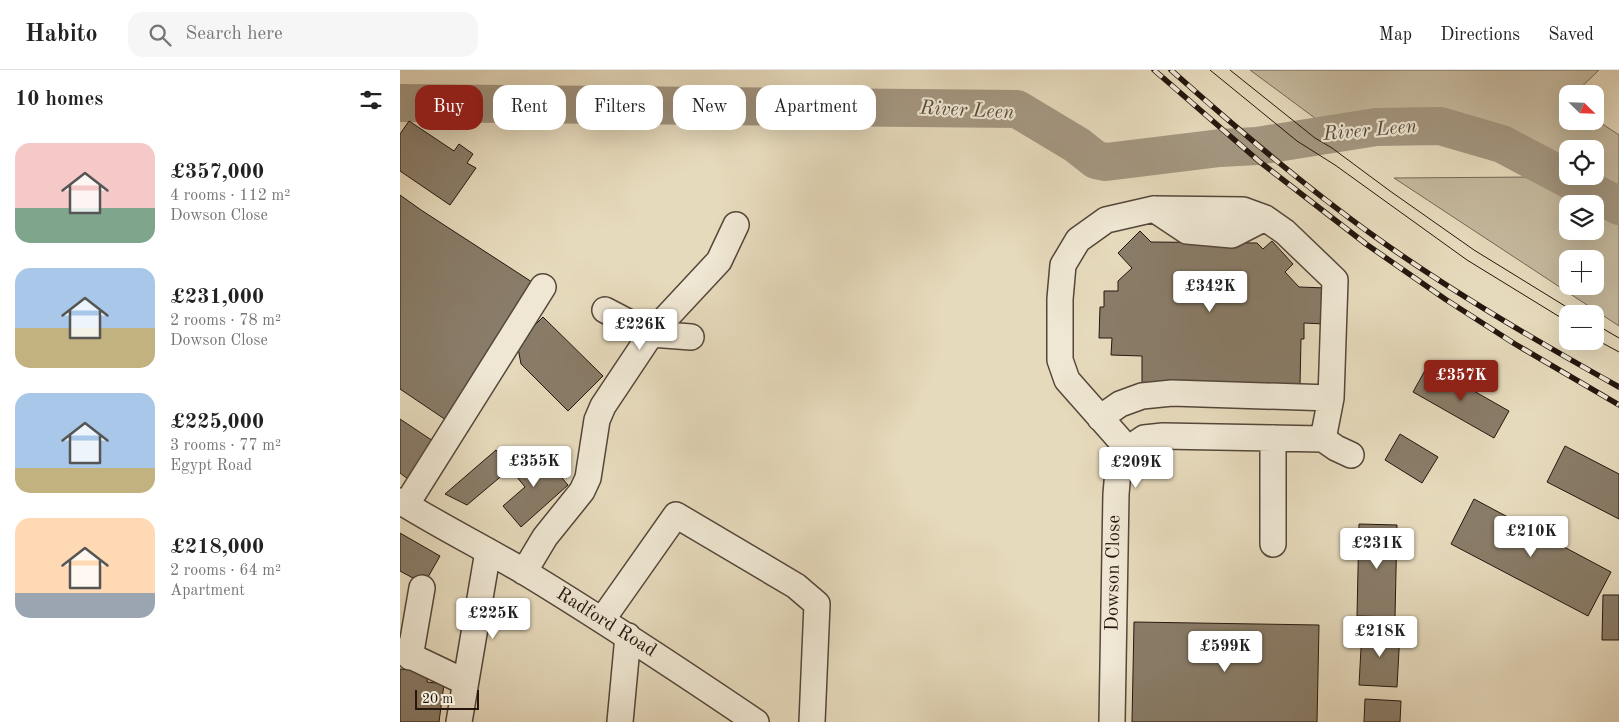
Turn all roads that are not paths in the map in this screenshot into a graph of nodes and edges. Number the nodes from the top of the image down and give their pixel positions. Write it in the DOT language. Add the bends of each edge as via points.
graph roads {
  1 [pos="736,226"];
  2 [pos="543,287"];
  3 [pos="605,310"];
  4 [pos="651,334"];
  5 [pos="691,337"];
  6 [pos="1331,398"];
  7 [pos="1100,418"];
  8 [pos="1273,438"];
  9 [pos="1323,439"];
  10 [pos="1128,449"];
  11 [pos="1351,456"];
  12 [pos="403,503"];
  13 [pos="1273,544"];
  14 [pos="488,551"];
  15 [pos="524,572"];
  16 [pos="422,588"];
  17 [pos="602,620"];
  18 [pos="628,636"];
  19 [pos="405,654"];
  20 [pos="465,682"];
  21 [pos="459,722"];
  22 [pos="620,722"];
  23 [pos="756,722"];
  24 [pos="812,722"];
  25 [pos="1112,722"];
  1 -- 4 [label="street" via="719,261"];
  2 -- 12 [label="street"];
  3 -- 4 [label="street"];
  4 -- 5 [label="street"];
  4 -- 15 [label="street" via="603,406 597,420 588,478 582,491 544,537"];
  6 -- 7 [label="street" via="1172,393 1127,401"];
  6 -- 7 [label="street" via="1335,280 1266,218 1243,210 1154,209 1106,220 1078,240 1063,265 1060,360 1066,380"];
  6 -- 9 [label="street"];
  7 -- 10 [label="street"];
  8 -- 9 [label="street"];
  8 -- 10 [label="street" via="1154,437 1144,438"];
  8 -- 13 [label="street"];
  9 -- 11 [label="street"];
  10 -- 25 [label="street, Dowson Close" via="1119,460 1116,494"];
  12 -- 14 [label="street, Radford Road"];
  14 -- 15 [label="street, Radford Road"];
  14 -- 20 [label="street"];
  15 -- 17 [label="street, Radford Road"];
  16 -- 19 [label="street"];
  17 -- 18 [label="street, Radford Road"];
  17 -- 24 [label="street" via="676,515 796,586 817,604"];
  18 -- 22 [label="street"];
  18 -- 23 [label="street, Radford Road"];
  19 -- 20 [label="street"];
  20 -- 21 [label="street"];
}
